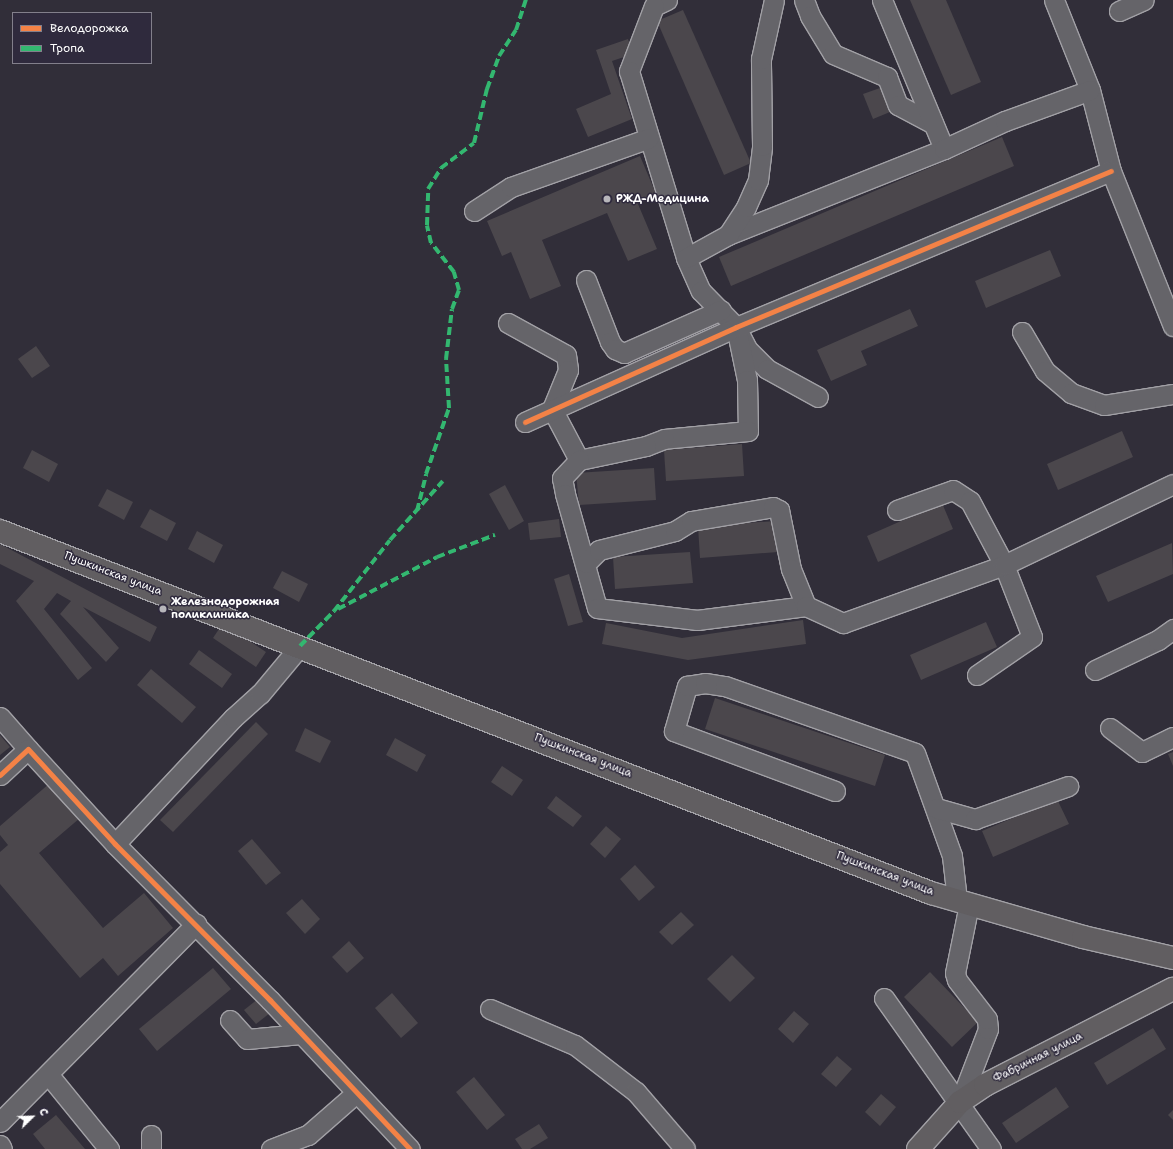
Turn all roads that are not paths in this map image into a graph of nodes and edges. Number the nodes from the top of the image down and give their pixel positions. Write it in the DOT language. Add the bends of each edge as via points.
graph roads {
  1 [pos="667,0"];
  2 [pos="774,0"];
  3 [pos="804,0"];
  4 [pos="882,0"];
  5 [pos="1054,0"];
  6 [pos="1144,0"];
  7 [pos="1119,11"];
  8 [pos="1090,90"];
  9 [pos="933,124"];
  10 [pos="649,138"];
  11 [pos="944,149"];
  12 [pos="1111,171"];
  13 [pos="474,211"];
  14 [pos="728,235"];
  15 [pos="686,258"];
  16 [pos="586,280"];
  17 [pos="721,310"];
  18 [pos="1172,323"];
  19 [pos="508,324"];
  20 [pos="736,327"];
  21 [pos="1022,332"];
  22 [pos="1173,394"];
  23 [pos="818,397"];
  24 [pos="552,409"];
  25 [pos="525,422"];
  26 [pos="579,460"];
  27 [pos="1173,484"];
  28 [pos="897,510"];
  29 [pos="0,531"];
  30 [pos="586,563"];
  31 [pos="1004,565"];
  32 [pos="806,606"];
  33 [pos="1173,629"];
  34 [pos="300,646"];
  35 [pos="1095,670"];
  36 [pos="977,675"];
  37 [pos="0,717"];
  38 [pos="1110,728"];
  39 [pos="1173,737"];
  40 [pos="28,749"];
  41 [pos="0,776"];
  42 [pos="1068,786"];
  43 [pos="835,791"];
  44 [pos="936,808"];
  45 [pos="115,844"];
  46 [pos="963,902"];
  47 [pos="196,924"];
  48 [pos="1173,958"];
  49 [pos="1173,989"];
  50 [pos="884,998"];
  51 [pos="490,1009"];
  52 [pos="230,1020"];
  53 [pos="301,1034"];
  54 [pos="48,1074"];
  55 [pos="356,1093"];
  56 [pos="960,1102"];
  57 [pos="0,1122"];
  58 [pos="0,1145"];
  59 [pos="272,1148"];
  60 [pos="2,1149"];
  61 [pos="109,1149"];
  62 [pos="410,1149"];
  63 [pos="685,1149"];
  64 [pos="918,1149"];
  65 [pos="991,1149"];
  1 -- 10 [label="street" via="654,6 630,71"];
  2 -- 14 [label="street" via="762,60 762,146 758,180 746,207"];
  3 -- 9 [label="street" via="810,16 833,54 888,77 898,105"];
  4 -- 9 [label="street"];
  5 -- 8 [label="street"];
  6 -- 7 [label="street"];
  8 -- 11 [label="street" via="1005,121"];
  8 -- 12 [label="street"];
  9 -- 11 [label="street"];
  10 -- 13 [label="street" via="511,187"];
  10 -- 15 [label="street"];
  11 -- 14 [label="street"];
  12 -- 18 [label="street"];
  12 -- 20 [label="street"];
  14 -- 15 [label="street"];
  15 -- 17 [label="street" via="701,291 713,306"];
  16 -- 17 [label="street" via="610,342 615,349 624,353"];
  17 -- 20 [label="street"];
  19 -- 24 [label="street" via="566,355 568,370"];
  20 -- 23 [label="street" via="747,349 767,369"];
  20 -- 24 [label="street"];
  20 -- 26 [label="street" via="748,380 748,431 664,439 646,446"];
  21 -- 22 [label="street" via="1045,372 1071,393 1104,405"];
  24 -- 25 [label="street"];
  24 -- 26 [label="street"];
  26 -- 30 [label="street" via="562,478"];
  27 -- 31 [label="street"];
  28 -- 31 [label="street" via="953,490 970,501"];
  29 -- 34 [label="main road, Пушкинская улица"];
  30 -- 32 [label="street" via="597,608 696,620"];
  30 -- 32 [label="street" via="599,550 675,531 691,521 773,507 779,510 791,569"];
  31 -- 32 [label="street" via="843,623"];
  31 -- 36 [label="street" via="1032,636"];
  33 -- 35 [label="street" via="1158,640"];
  34 -- 45 [label="street" via="260,694 233,718"];
  34 -- 46 [label="main road, Пушкинская улица" via="931,893"];
  37 -- 40 [label="street"];
  38 -- 39 [label="street" via="1142,752"];
  40 -- 41 [label="street"];
  40 -- 45 [label="street"];
  42 -- 44 [label="street" via="975,818"];
  43 -- 44 [label="street" via="674,731 687,686 705,683 725,686 915,753"];
  44 -- 46 [label="street" via="952,856"];
  45 -- 47 [label="street"];
  46 -- 48 [label="main road, Пушкинская улица" via="1083,937"];
  46 -- 56 [label="street" via="955,973 957,980 987,1019 988,1029"];
  47 -- 53 [label="street"];
  47 -- 54 [label="street"];
  49 -- 56 [label="main road, Фабричная улица" via="985,1085"];
  50 -- 56 [label="street"];
  51 -- 63 [label="street" via="575,1045 636,1092"];
  52 -- 53 [label="street" via="247,1040"];
  53 -- 55 [label="street"];
  54 -- 57 [label="street"];
  54 -- 61 [label="street"];
  55 -- 59 [label="street" via="308,1135"];
  55 -- 62 [label="street"];
  56 -- 64 [label="main road, Фабричная улица"];
  56 -- 65 [label="street"];
  58 -- 60 [label="street"];
}
